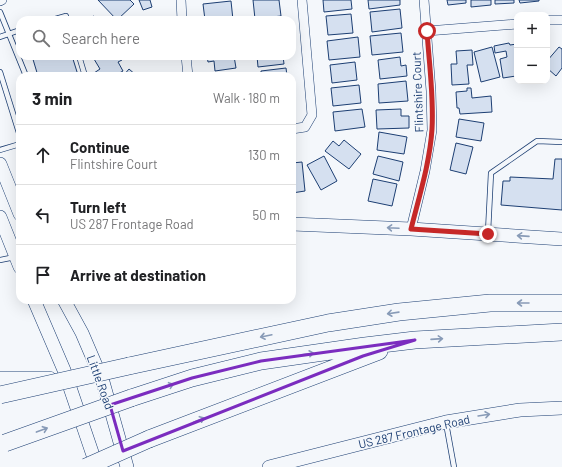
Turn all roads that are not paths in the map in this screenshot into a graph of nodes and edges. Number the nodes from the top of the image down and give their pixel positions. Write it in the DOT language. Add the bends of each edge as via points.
graph roads {
  1 [pos="181,0"];
  2 [pos="302,0"];
  3 [pos="424,0"];
  4 [pos="0,12"];
  5 [pos="182,16"];
  6 [pos="550,20"];
  7 [pos="562,20"];
  8 [pos="514,24"];
  9 [pos="16,31"];
  10 [pos="427,31"];
  11 [pos="9,34"];
  12 [pos="0,37"];
  13 [pos="16,51"];
  14 [pos="20,60"];
  15 [pos="79,60"];
  16 [pos="186,60"];
  17 [pos="0,72"];
  18 [pos="24,72"];
  19 [pos="84,72"];
  20 [pos="188,72"];
  21 [pos="16,123"];
  22 [pos="296,128"];
  23 [pos="562,142"];
  24 [pos="16,145"];
  25 [pos="0,150"];
  26 [pos="0,164"];
  27 [pos="16,203"];
  28 [pos="0,217"];
  29 [pos="296,224"];
  30 [pos="411,229"];
  31 [pos="488,234"];
  32 [pos="562,239"];
  33 [pos="16,252"];
  34 [pos="16,259"];
  35 [pos="0,260"];
  36 [pos="562,303"];
  37 [pos="36,304"];
  38 [pos="66,304"];
  39 [pos="562,332"];
  40 [pos="415,340"];
  41 [pos="0,380"];
  42 [pos="66,380"];
  43 [pos="0,395"];
  44 [pos="562,408"];
  45 [pos="446,422"];
  46 [pos="3,444"];
  47 [pos="294,464"];
  48 [pos="86,467"];
  49 [pos="97,467"];
  50 [pos="127,467"];
  51 [pos="269,467"];
  52 [pos="454,467"];
  1 -- 5 [label="street"];
  2 -- 22 [label="street" via="312,115 305,127"];
  3 -- 10 [label="street, Flintshire Court"];
  4 -- 11 [label="lane"];
  6 -- 7 [label="street"];
  8 -- 10 [label="street"];
  9 -- 11 [label="lane"];
  10 -- 30 [label="street, Flintshire Court" via="432,130"];
  11 -- 12 [label="lane"];
  11 -- 13 [label="lane"];
  14 -- 18 [label="lane"];
  15 -- 19 [label="lane"];
  16 -- 20 [label="street"];
  17 -- 21 [label="lane"];
  23 -- 31 [label="lane" via="537,141 491,173"];
  24 -- 25 [label="lane"];
  26 -- 27 [label="main road"];
  28 -- 33 [label="main road"];
  30 -- 29 [label="main road, one-way"];
  30 -- 31 [label="main road"];
  32 -- 31 [label="main road, one-way"];
  34 -- 35 [label="lane"];
  36 -- 42 [label="highway, one-way, bridge" via="490,303 399,312 328,323"];
  37 -- 49 [label="main road" via="64,370"];
  38 -- 50 [label="main road, Little Road" via="103,382"];
  40 -- 39 [label="highway, one-way"];
  46 -- 40 [label="highway, one-way, bridge" via="192,378 261,361"];
  48 -- 40 [label="highway, one-way, bridge" via="150,439 363,356"];
  41 -- 42 [label="highway, bridge"];
  42 -- 43 [label="highway, bridge"];
  45 -- 44 [label="main road, US 287 Frontage Road, one-way" via="520,410"];
  45 -- 47 [label="main road, US 287 Frontage Road"];
  45 -- 52 [label="lane"];
  47 -- 51 [label="main road, US 287 Frontage Road"];
}
